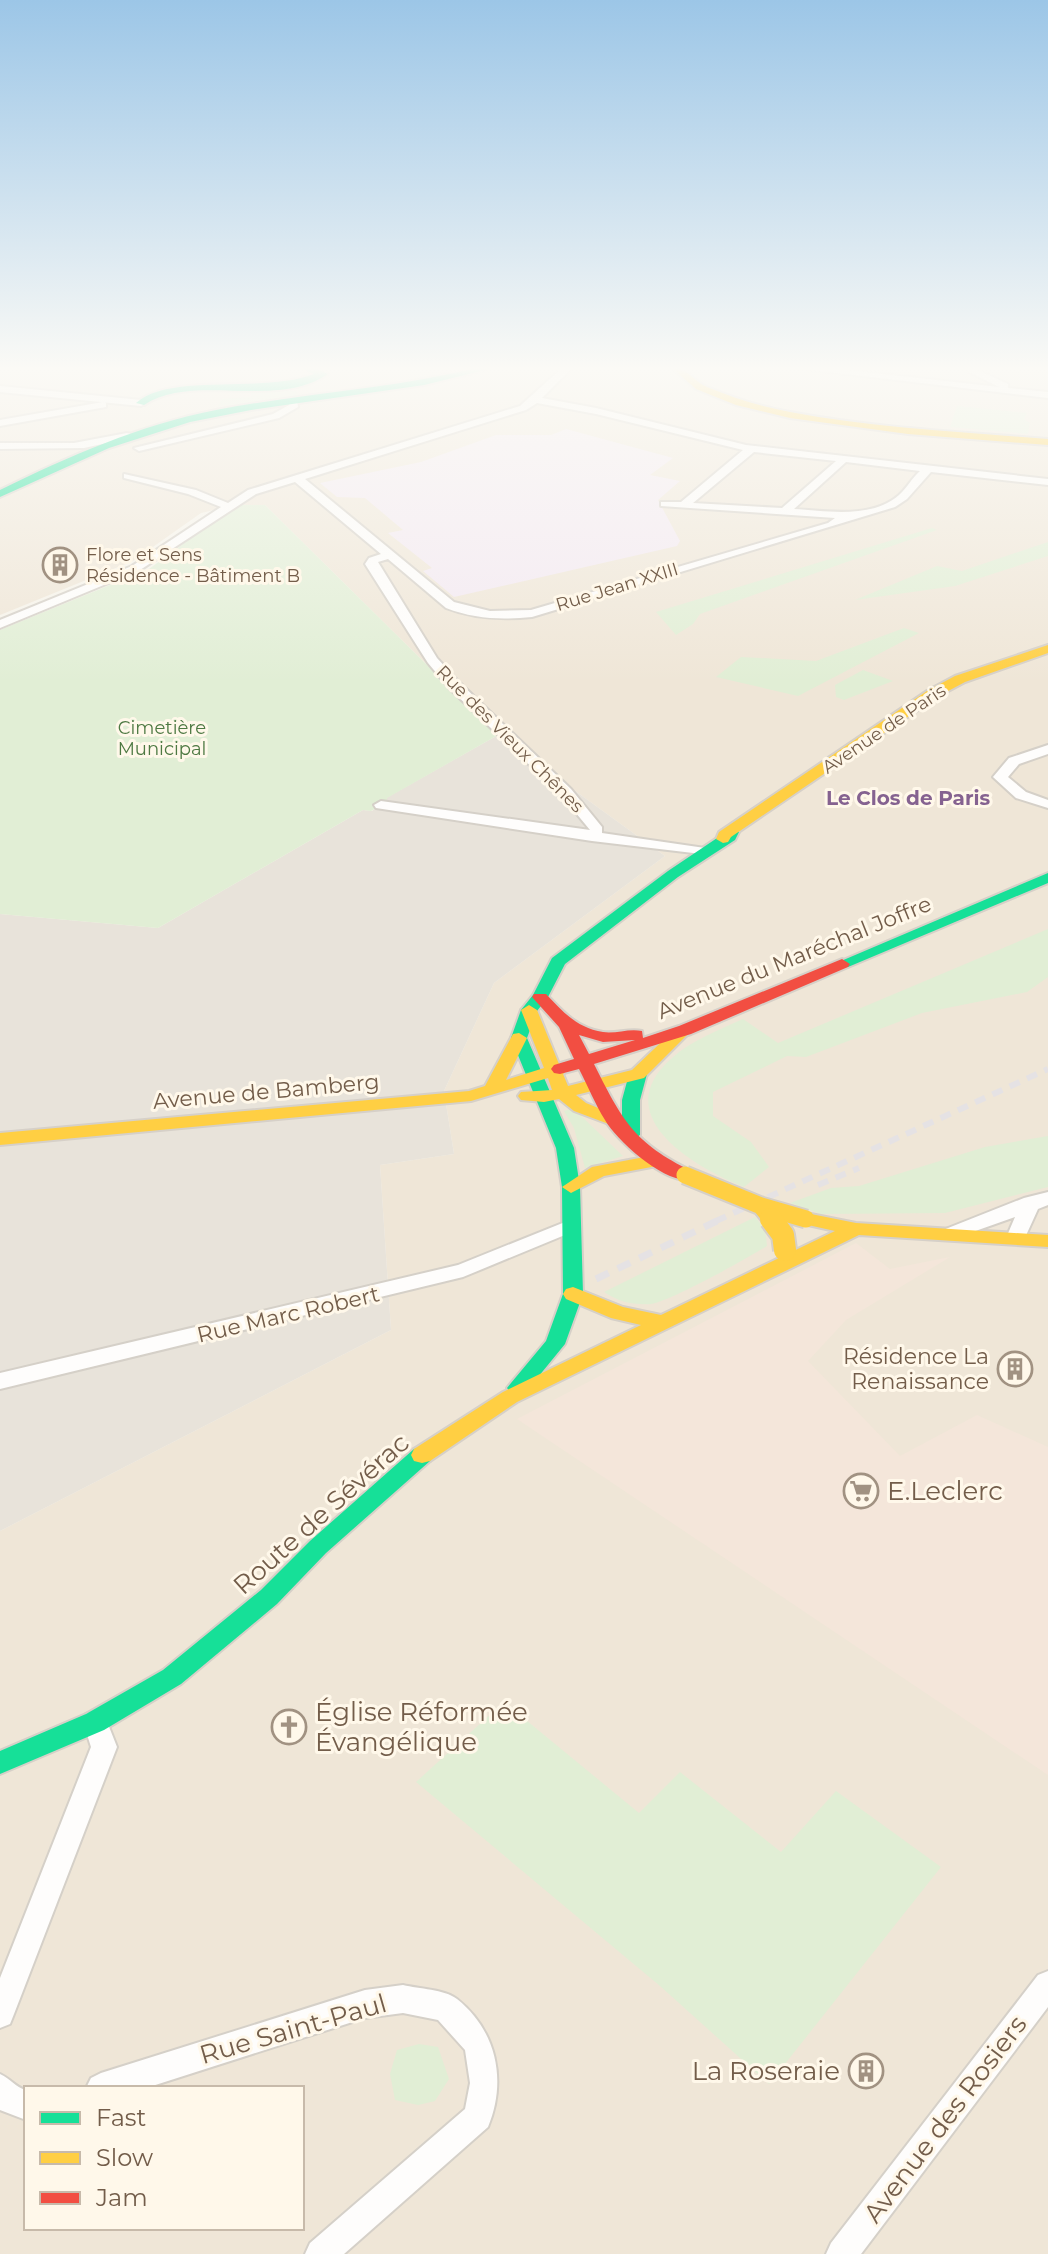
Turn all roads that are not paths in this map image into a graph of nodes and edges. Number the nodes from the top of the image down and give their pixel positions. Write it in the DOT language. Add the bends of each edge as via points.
graph roads {
  1 [pos="47,472"];
  2 [pos="52,472"];
  3 [pos="316,472"];
  4 [pos="723,472"];
  5 [pos="829,472"];
  6 [pos="925,472"];
  7 [pos="949,472"];
  8 [pos="128,476"];
  9 [pos="297,478"];
  10 [pos="1048,482"];
  11 [pos="282,488"];
  12 [pos="0,494"];
  13 [pos="322,498"];
  14 [pos="0,502"];
  15 [pos="665,504"];
  16 [pos="684,505"];
  17 [pos="227,506"];
  18 [pos="784,512"];
  19 [pos="843,515"];
  20 [pos="391,554"];
  21 [pos="0,624"];
  22 [pos="1048,649"];
  23 [pos="1048,749"];
  24 [pos="1048,804"];
  25 [pos="381,805"];
  26 [pos="592,837"];
  27 [pos="705,852"];
  28 [pos="1048,878"];
  29 [pos="535,1003"];
  30 [pos="566,1025"];
  31 [pos="685,1030"];
  32 [pos="519,1038"];
  33 [pos="584,1062"];
  34 [pos="554,1071"];
  35 [pos="638,1074"];
  36 [pos="535,1076"];
  37 [pos="595,1084"];
  38 [pos="492,1089"];
  39 [pos="562,1092"];
  40 [pos="471,1096"];
  41 [pos="544,1097"];
  42 [pos="614,1121"];
  43 [pos="631,1135"];
  44 [pos="0,1139"];
  45 [pos="655,1161"];
  46 [pos="571,1187"];
  47 [pos="1039,1200"];
  48 [pos="761,1206"];
  49 [pos="856,1229"];
  50 [pos="570,1231"];
  51 [pos="950,1234"];
  52 [pos="1016,1238"];
  53 [pos="1048,1241"];
  54 [pos="783,1256"];
  55 [pos="573,1294"];
  56 [pos="665,1323"];
  57 [pos="0,1381"];
  58 [pos="510,1397"];
  59 [pos="95,1722"];
  60 [pos="0,1763"];
  61 [pos="1048,1984"];
  62 [pos="0,2014"];
  63 [pos="114,2083"];
  64 [pos="0,2089"];
  65 [pos="24,2104"];
  66 [pos="321,2254"];
  67 [pos="842,2254"];
  1 -- 12 [label="main road"];
  2 -- 14 [label="main road"];
  3 -- 9 [label="street"];
  4 -- 16 [label="street"];
  5 -- 18 [label="street"];
  6 -- 19 [label="street, Rue Jean XXIII" via="908,496 891,505"];
  7 -- 10 [label="street"];
  8 -- 17 [label="street"];
  9 -- 11 [label="street"];
  9 -- 13 [label="street, Rue Jean XXIII"];
  11 -- 13 [label="street, Rue Jean XXIII"];
  11 -- 17 [label="street" via="252,492"];
  13 -- 20 [label="street, Rue Jean XXIII"];
  15 -- 16 [label="street"];
  16 -- 18 [label="street"];
  17 -- 21 [label="street" via="136,568"];
  18 -- 19 [label="street"];
  19 -- 20 [label="street, Rue Jean XXIII" via="819,529 516,615 484,615 455,607"];
  20 -- 26 [label="street, Rue des Vieux Chênes" via="371,564 432,660 566,792 597,830"];
  22 -- 27 [label="main road, Avenue de Paris" via="932,694"];
  23 -- 24 [label="street" via="1014,761 1000,777 1030,801"];
  25 -- 26 [label="street"];
  26 -- 27 [label="street, Rue des Vieux Chênes"];
  27 -- 29 [label="main road, Avenue de Paris" via="558,961"];
  28 -- 31 [label="main road, Avenue du Maréchal Joffre"];
  29 -- 30 [label="main road"];
  29 -- 32 [label="main road, Avenue de Paris"];
  29 -- 34 [label="main road"];
  30 -- 31 [label="main road" via="614,1038"];
  30 -- 33 [label="main road"];
  31 -- 33 [label="main road, Avenue du Maréchal Joffre"];
  31 -- 35 [label="main road"];
  32 -- 36 [label="main road"];
  32 -- 38 [label="main road, Avenue de Paris"];
  33 -- 34 [label="main road, Avenue du Maréchal Joffre"];
  33 -- 37 [label="main road"];
  34 -- 36 [label="main road, Avenue du Maréchal Joffre"];
  34 -- 39 [label="main road"];
  35 -- 37 [label="main road"];
  35 -- 43 [label="main road"];
  36 -- 38 [label="main road, Avenue de Bamberg"];
  36 -- 41 [label="main road"];
  37 -- 39 [label="main road"];
  37 -- 42 [label="main road"];
  38 -- 40 [label="main road, Avenue de Bamberg"];
  39 -- 41 [label="main road"];
  39 -- 42 [label="main road" via="580,1107"];
  40 -- 41 [label="main road"];
  40 -- 44 [label="main road, Avenue de Bamberg"];
  41 -- 46 [label="main road" via="565,1148"];
  42 -- 43 [label="main road"];
  43 -- 45 [label="main road"];
  45 -- 46 [label="main road" via="599,1171"];
  45 -- 48 [label="main road, bridge"];
  46 -- 50 [label="main road"];
  47 -- 51 [label="street"];
  47 -- 52 [label="street"];
  48 -- 49 [label="main road, bridge"];
  48 -- 54 [label="main road, bridge" via="783,1235"];
  49 -- 51 [label="main road"];
  49 -- 54 [label="main road, Route de Sévérac"];
  50 -- 55 [label="main road"];
  50 -- 57 [label="street, Rue Marc Robert" via="463,1270"];
  51 -- 52 [label="main road"];
  52 -- 53 [label="main road"];
  54 -- 56 [label="main road, Route de Sévérac"];
  55 -- 56 [label="main road" via="633,1319"];
  55 -- 58 [label="main road" via="555,1344"];
  56 -- 58 [label="main road, Route de Sévérac"];
  58 -- 59 [label="main road, Route de Sévérac" via="419,1457 206,1652"];
  59 -- 60 [label="main road, Route de Sévérac"];
  59 -- 62 [label="street" via="104,1747"];
  61 -- 67 [label="street, Avenue des Rosiers"];
  63 -- 66 [label="street, Rue Saint-Paul" via="365,2004 403,1999 446,2008 478,2044 485,2083 478,2117"];
  64 -- 65 [label="street" via="6,2098"];
}
